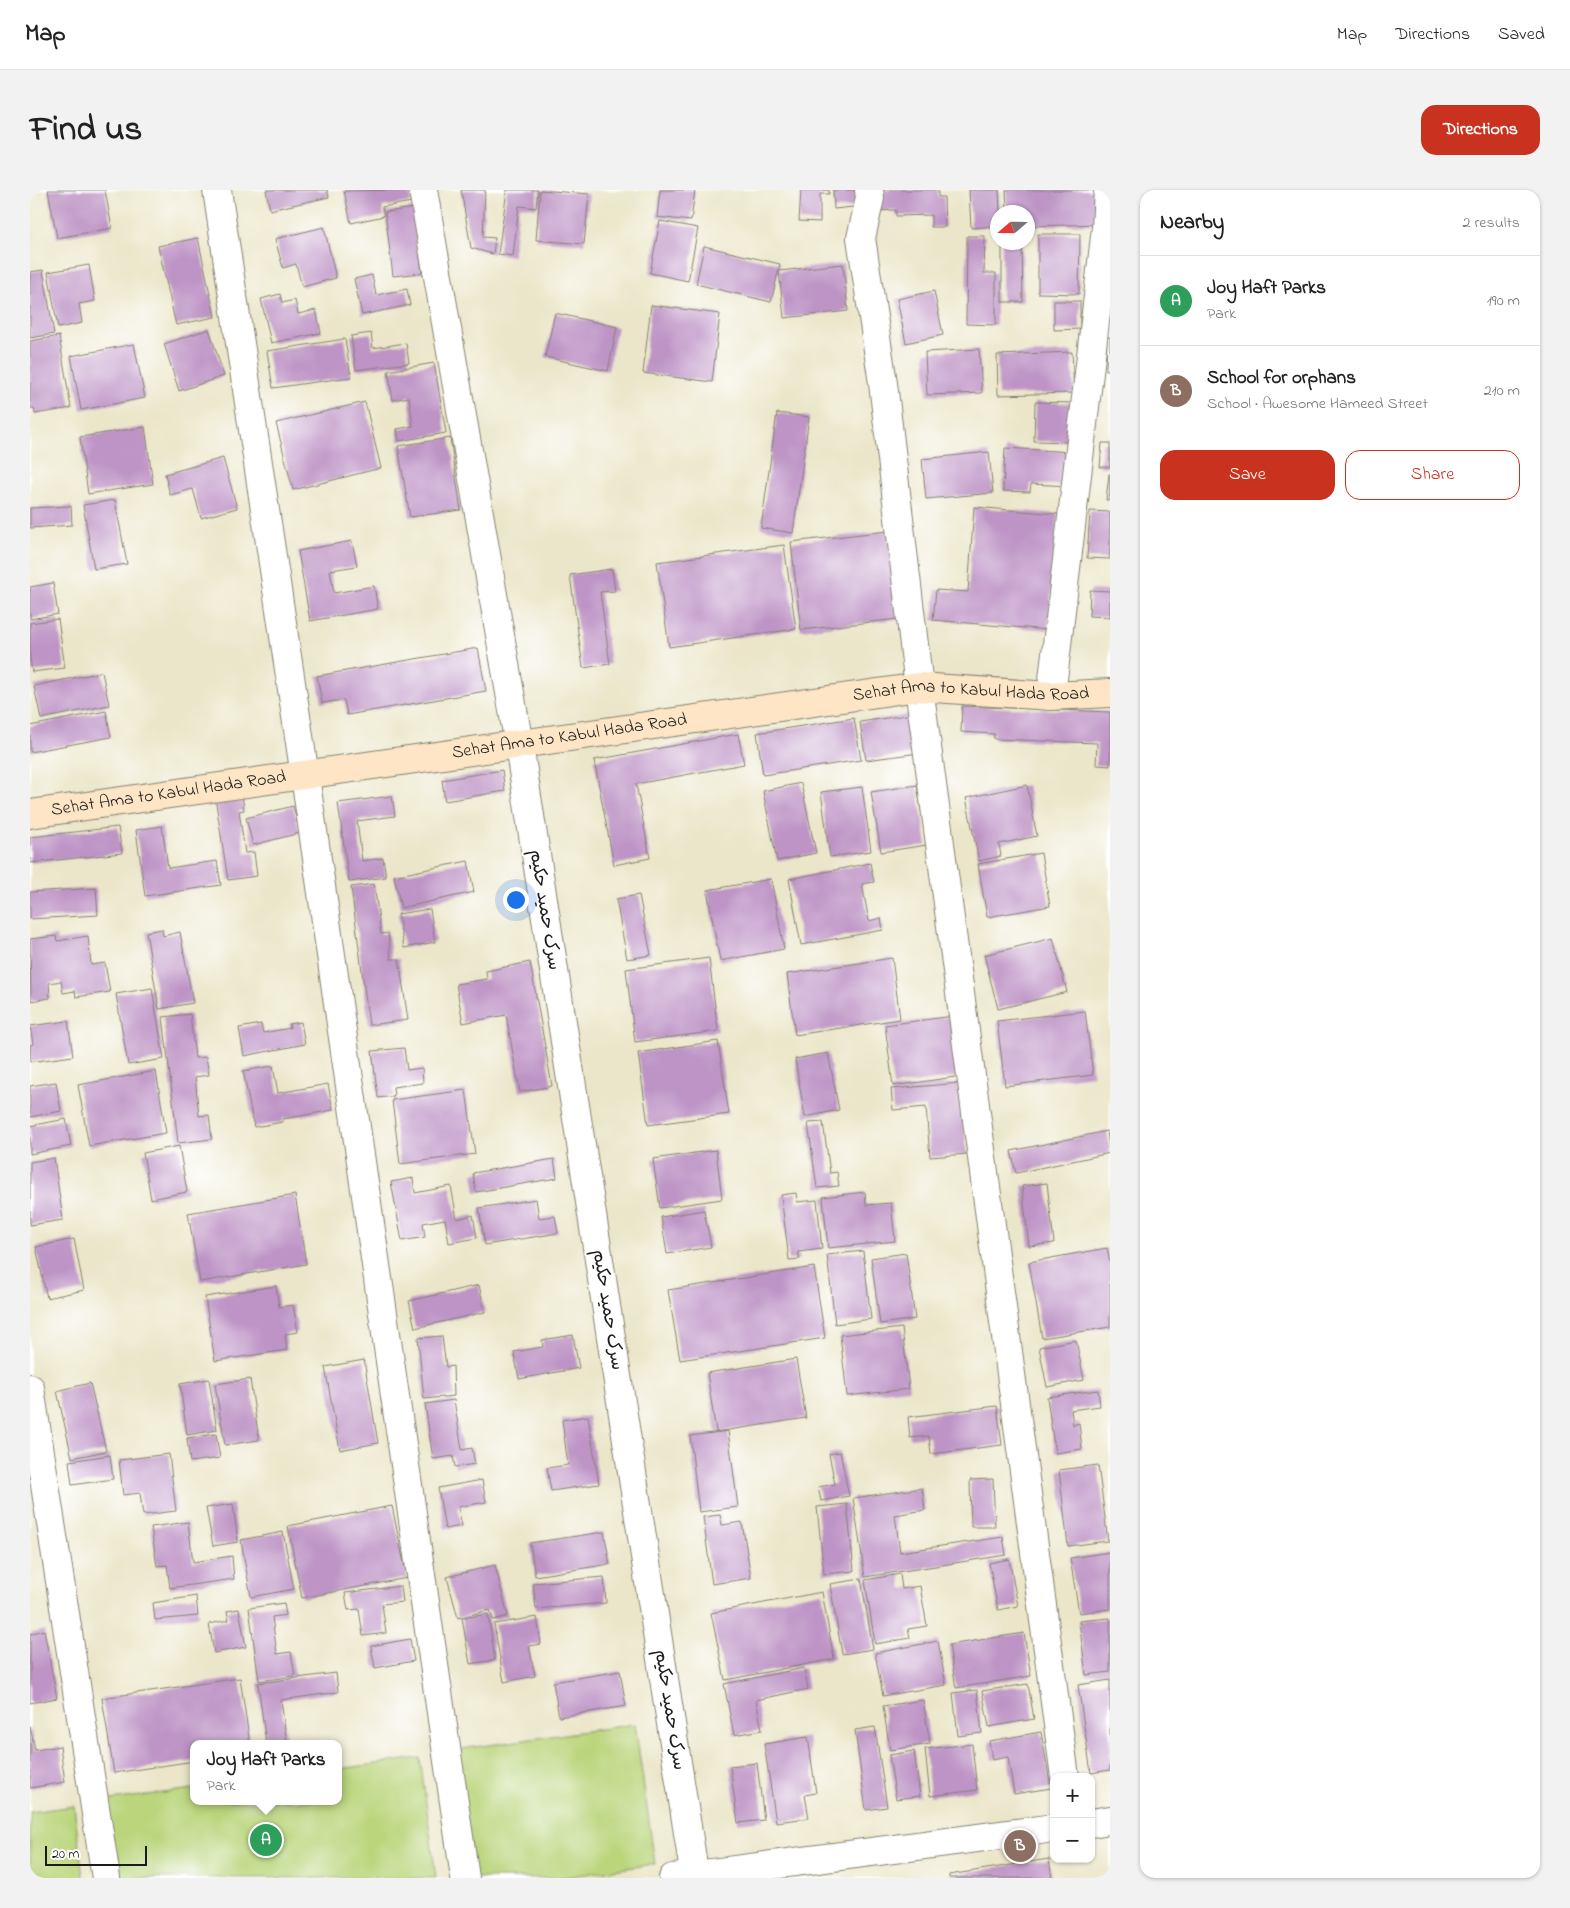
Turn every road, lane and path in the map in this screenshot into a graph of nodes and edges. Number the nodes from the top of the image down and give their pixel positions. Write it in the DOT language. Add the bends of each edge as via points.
graph roads {
  1 [pos="217,190"];
  2 [pos="423,190"];
  3 [pos="869,190"];
  4 [pos="1108,190"];
  5 [pos="1108,228"];
  6 [pos="919,687"];
  7 [pos="1110,693"];
  8 [pos="1051,696"];
  9 [pos="519,745"];
  10 [pos="305,776"];
  11 [pos="30,814"];
  12 [pos="30,1388"];
  13 [pos="1064,1773"];
  14 [pos="1110,1820"];
  15 [pos="1095,1822"];
  16 [pos="1050,1829"];
  17 [pos="687,1877"];
  18 [pos="106,1878"];
  19 [pos="465,1878"];
  1 -- 10 [label="street"];
  2 -- 9 [label="street, سرک حمید حکیم"];
  3 -- 6 [label="street" via="861,238 883,383"];
  4 -- 5 [label="street"];
  5 -- 8 [label="street"];
  6 -- 8 [label="main road, Sehat Ama to Kabul Hada Road"];
  6 -- 9 [label="main road, Sehat Ama to Kabul Hada Road"];
  6 -- 13 [label="street"];
  7 -- 8 [label="main road, Sehat Ama to Kabul Hada Road"];
  9 -- 10 [label="main road, Sehat Ama to Kabul Hada Road"];
  9 -- 17 [label="street, سرک حمید حکیم"];
  10 -- 11 [label="main road, Sehat Ama to Kabul Hada Road"];
  10 -- 19 [label="street"];
  12 -- 18 [label="street"];
  14 -- 15 [label="street"];
  16 -- 17 [label="street"];
}
